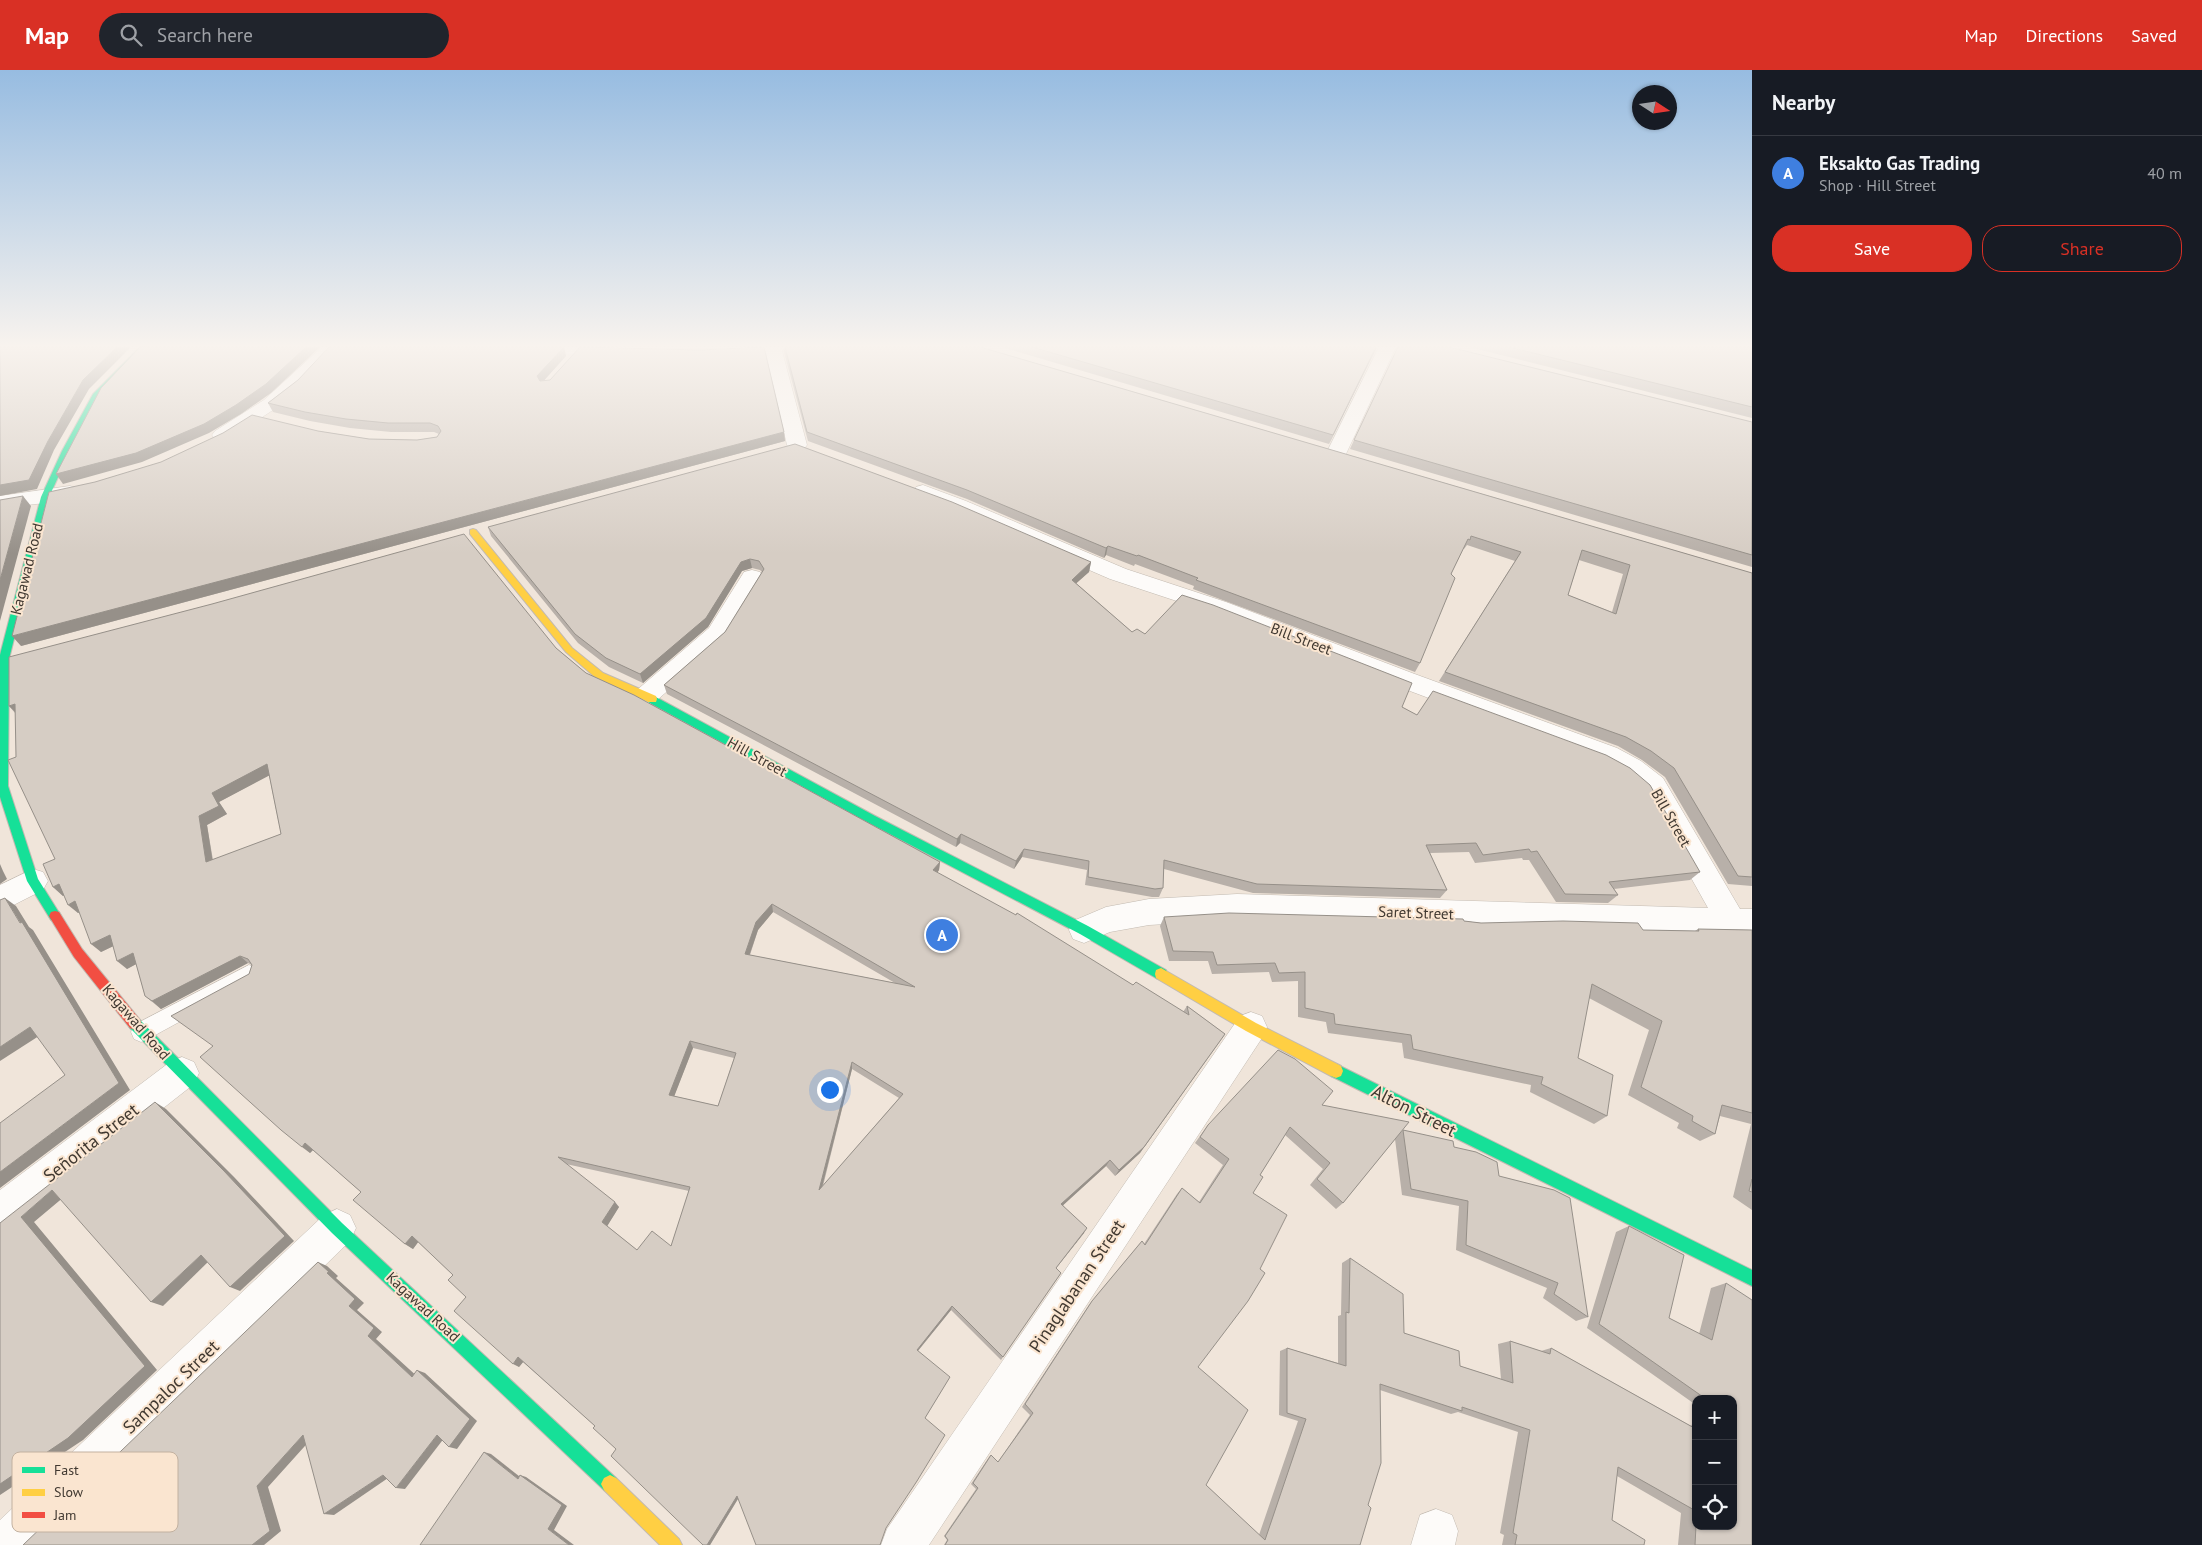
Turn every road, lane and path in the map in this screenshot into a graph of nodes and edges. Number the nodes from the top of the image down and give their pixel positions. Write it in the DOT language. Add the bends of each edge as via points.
graph roads {
  1 [pos="85,416"];
  2 [pos="251,416"];
  3 [pos="259,416"];
  4 [pos="789,416"];
  5 [pos="1355,416"];
  6 [pos="276,422"];
  7 [pos="204,447"];
  8 [pos="796,449"];
  9 [pos="1336,454"];
  10 [pos="905,485"];
  11 [pos="90,487"];
  12 [pos="45,498"];
  13 [pos="0,502"];
  14 [pos="473,532"];
  15 [pos="752,576"];
  16 [pos="32,652"];
  17 [pos="2,660"];
  18 [pos="646,696"];
  19 [pos="34,882"];
  20 [pos="0,899"];
  21 [pos="1742,922"];
  22 [pos="1084,930"];
  23 [pos="249,974"];
  24 [pos="1251,1027"];
  25 [pos="141,1032"];
  26 [pos="182,1073"];
  27 [pos="0,1213"];
  28 [pos="336,1228"];
  29 [pos="1752,1278"];
  30 [pos="103,1452"];
  31 [pos="20,1532"];
  32 [pos="6,1545"];
  33 [pos="673,1545"];
  34 [pos="903,1545"];
  1 -- 12 [label="street, Kagawad Road"];
  2 -- 7 [label="street"];
  3 -- 6 [label="street"];
  4 -- 8 [label="street"];
  5 -- 9 [label="street"];
  10 -- 21 [label="street, Bill Street" via="1118,574 1218,607 1608,755 1632,768 1653,786"];
  11 -- 12 [label="street"];
  12 -- 13 [label="street"];
  12 -- 17 [label="street, Kagawad Road"];
  14 -- 18 [label="street, Hill Street" via="569,650 599,675"];
  15 -- 18 [label="street" via="717,634"];
  16 -- 17 [label="street"];
  17 -- 19 [label="street, Kagawad Road" via="2,786"];
  18 -- 22 [label="street, Hill Street"];
  19 -- 20 [label="street"];
  19 -- 25 [label="street, Kagawad Road" via="78,953"];
  21 -- 22 [label="street, Saret Street" via="1237,907 1149,912 1106,920"];
  22 -- 24 [label="street, Alton Street"];
  23 -- 25 [label="lane"];
  24 -- 29 [label="street, Alton Street" via="1397,1103"];
  24 -- 34 [label="street, Pinaglabanan Street"];
  25 -- 26 [label="street, Kagawad Road"];
  26 -- 27 [label="street, Señorita Street"];
  26 -- 28 [label="street, Kagawad Road"];
  28 -- 30 [label="street, Sampaloc Street"];
  28 -- 33 [label="street, Kagawad Road"];
  31 -- 32 [label="street, Sampaloc Street"];
}
